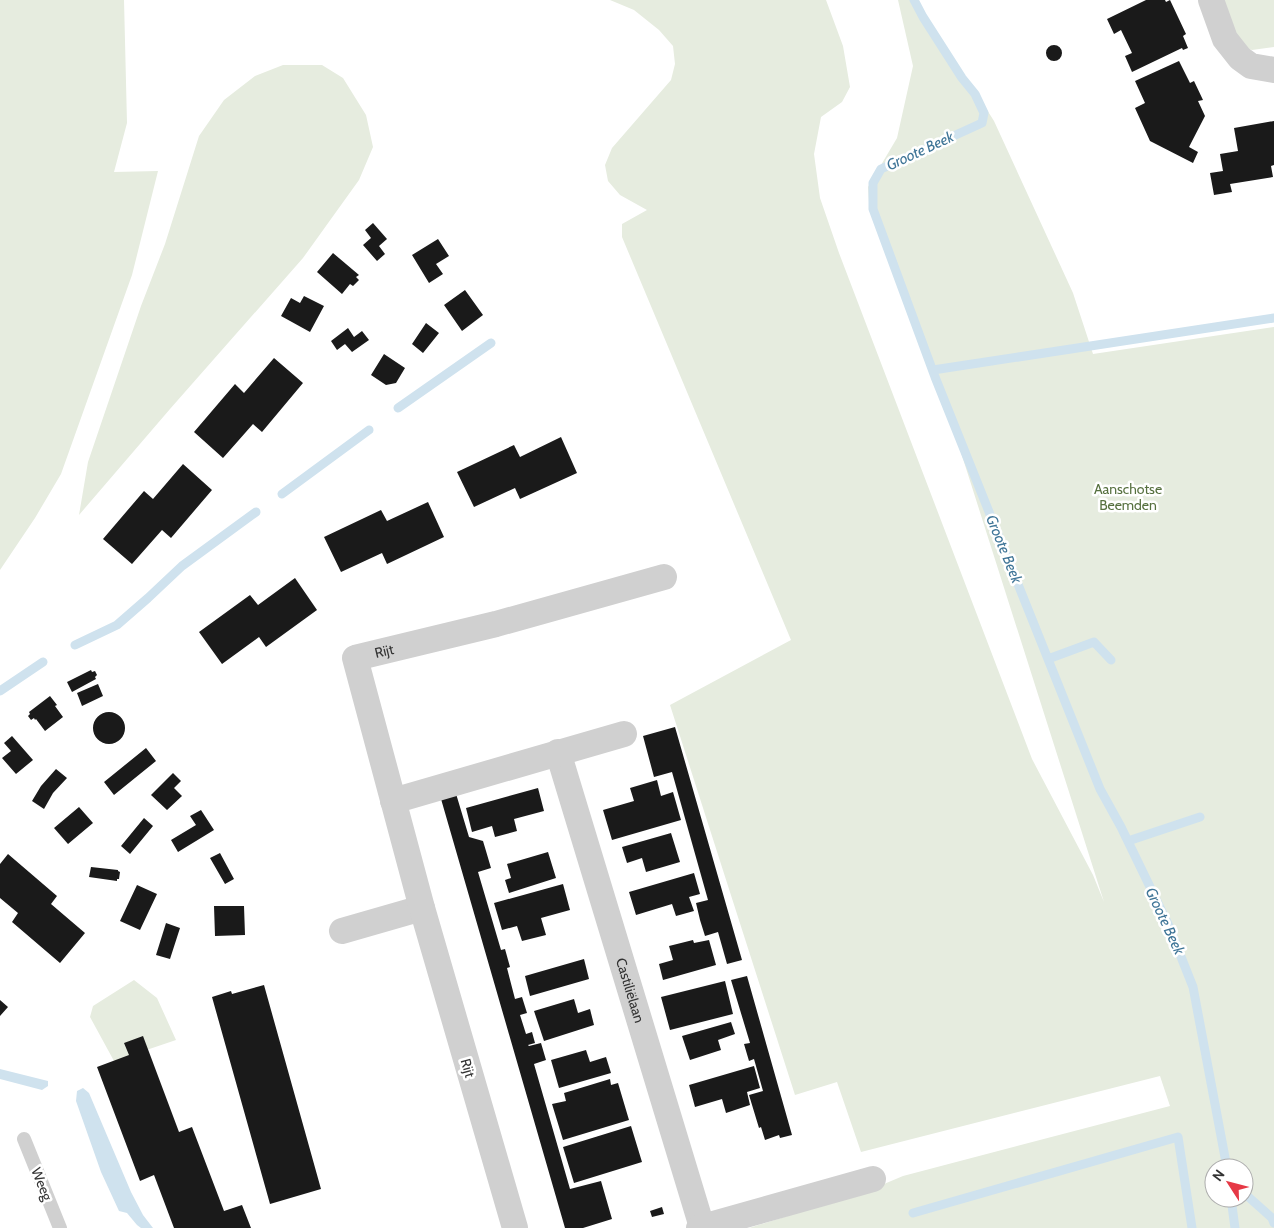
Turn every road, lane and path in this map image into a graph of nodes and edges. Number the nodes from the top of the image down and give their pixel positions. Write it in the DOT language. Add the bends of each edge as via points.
graph roads {
  1 [pos="1210,0"];
  2 [pos="1274,70"];
  3 [pos="664,577"];
  4 [pos="624,734"];
  5 [pos="558,752"];
  6 [pos="393,801"];
  7 [pos="422,908"];
  8 [pos="342,931"];
  9 [pos="24,1139"];
  10 [pos="874,1178"];
  11 [pos="511,1227"];
  12 [pos="60,1228"];
  13 [pos="701,1228"];
  1 -- 2 [label="street" via="1225,39 1240,58 1251,66"];
  3 -- 6 [label="street, Rijt" via="496,624 355,658"];
  4 -- 5 [label="street"];
  5 -- 6 [label="street"];
  5 -- 13 [label="street, Castiliëlaan"];
  6 -- 7 [label="street, Rijt"];
  7 -- 8 [label="street"];
  7 -- 11 [label="street, Rijt"];
  9 -- 12 [label="lane, Weeg"];
  10 -- 13 [label="street, Castiliëlaan"];
}
